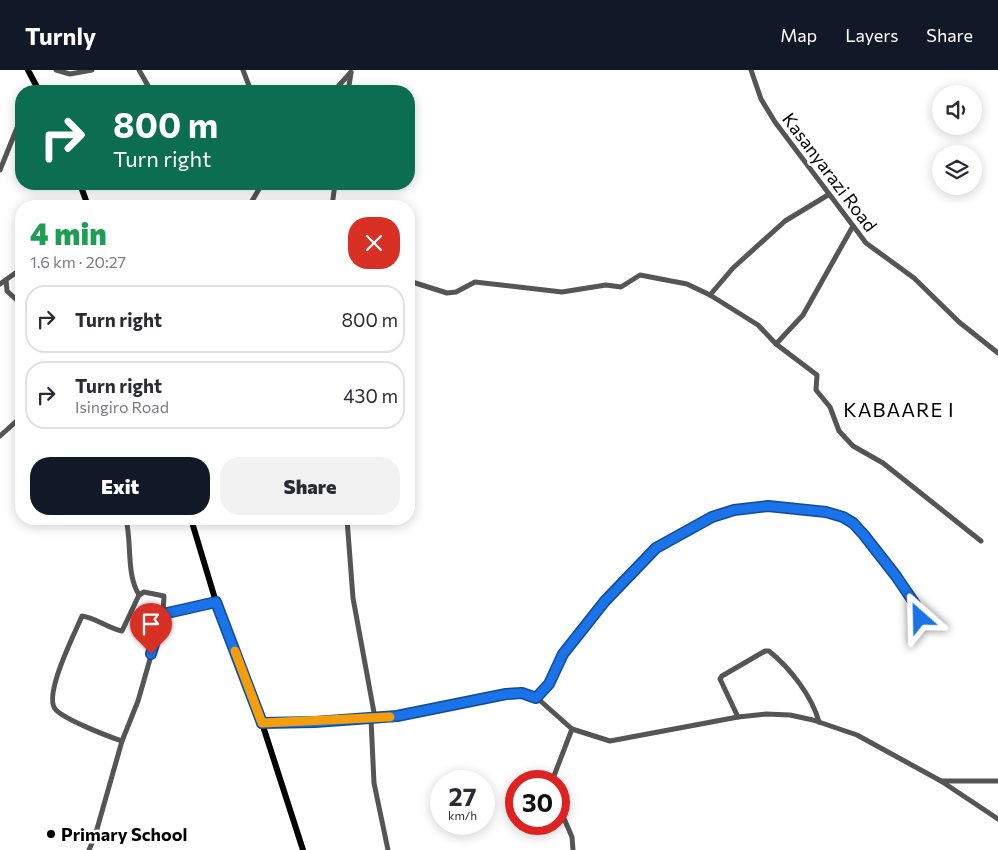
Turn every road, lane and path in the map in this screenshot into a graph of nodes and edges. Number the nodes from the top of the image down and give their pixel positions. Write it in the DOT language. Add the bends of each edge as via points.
graph roads {
  1 [pos="56,70"];
  2 [pos="92,70"];
  3 [pos="138,70"];
  4 [pos="243,70"];
  5 [pos="751,70"];
  6 [pos="31,71"];
  7 [pos="351,71"];
  8 [pos="35,85"];
  9 [pos="147,85"];
  10 [pos="246,85"];
  11 [pos="339,85"];
  12 [pos="349,85"];
  13 [pos="15,133"];
  14 [pos="0,170"];
  15 [pos="828,195"];
  16 [pos="853,226"];
  17 [pos="15,273"];
  18 [pos="6,280"];
  19 [pos="415,283"];
  20 [pos="0,284"];
  21 [pos="710,295"];
  22 [pos="15,298"];
  23 [pos="776,344"];
  24 [pos="998,354"];
  25 [pos="15,422"];
  26 [pos="0,436"];
  27 [pos="127,525"];
  28 [pos="193,525"];
  29 [pos="347,525"];
  30 [pos="981,541"];
  31 [pos="139,595"];
  32 [pos="216,602"];
  33 [pos="163,614"];
  34 [pos="922,628"];
  35 [pos="536,698"];
  36 [pos="738,717"];
  37 [pos="373,718"];
  38 [pos="819,722"];
  39 [pos="262,723"];
  40 [pos="572,729"];
  41 [pos="122,741"];
  42 [pos="556,770"];
  43 [pos="941,781"];
  44 [pos="998,781"];
  45 [pos="998,820"];
  46 [pos="570,834"];
  47 [pos="89,850"];
  48 [pos="304,850"];
  49 [pos="388,850"];
  50 [pos="573,850"];
  1 -- 2 [label="street" via="70,74"];
  3 -- 9 [label="street"];
  4 -- 10 [label="street"];
  5 -- 15 [label="street, Kasanyarazi Road" via="761,98 775,122"];
  6 -- 8 [label="main road"];
  7 -- 11 [label="street"];
  7 -- 12 [label="street"];
  13 -- 14 [label="street"];
  15 -- 16 [label="street, Kasanyarazi Road"];
  15 -- 21 [label="street" via="785,221 732,268"];
  16 -- 23 [label="street" via="803,314"];
  16 -- 24 [label="street, Kasanyarazi Road" via="866,243 914,278"];
  17 -- 18 [label="street"];
  18 -- 20 [label="street"];
  18 -- 22 [label="street" via="7,291"];
  19 -- 21 [label="street" via="447,293 475,282 562,292 606,285 621,287 640,275 687,284"];
  21 -- 23 [label="street" via="758,325"];
  23 -- 30 [label="street" via="817,375 816,390 830,407 839,431 853,446 883,463"];
  25 -- 26 [label="street"];
  27 -- 31 [label="street" via="133,586"];
  28 -- 32 [label="main road"];
  29 -- 37 [label="street" via="353,598"];
  31 -- 33 [label="street" via="144,592 164,596"];
  31 -- 41 [label="street" via="122,631 82,616 54,683 51,700 55,709"];
  32 -- 33 [label="street"];
  32 -- 39 [label="main road"];
  33 -- 41 [label="street" via="140,694"];
  34 -- 35 [label="street" via="915,604 853,523 826,512 791,508 768,506 734,510 712,517 656,548 605,601 563,654 549,684"];
  35 -- 37 [label="street" via="522,693 506,694 416,714"];
  35 -- 40 [label="street"];
  36 -- 38 [label="street" via="790,715"];
  36 -- 38 [label="street" via="720,679 765,650 802,687"];
  36 -- 40 [label="street" via="610,741"];
  37 -- 39 [label="street"];
  37 -- 49 [label="street" via="374,783"];
  38 -- 43 [label="street" via="857,735"];
  39 -- 48 [label="main road"];
  40 -- 42 [label="street"];
  41 -- 47 [label="street"];
  43 -- 44 [label="street"];
  43 -- 45 [label="street"];
  46 -- 50 [label="street"];
}
